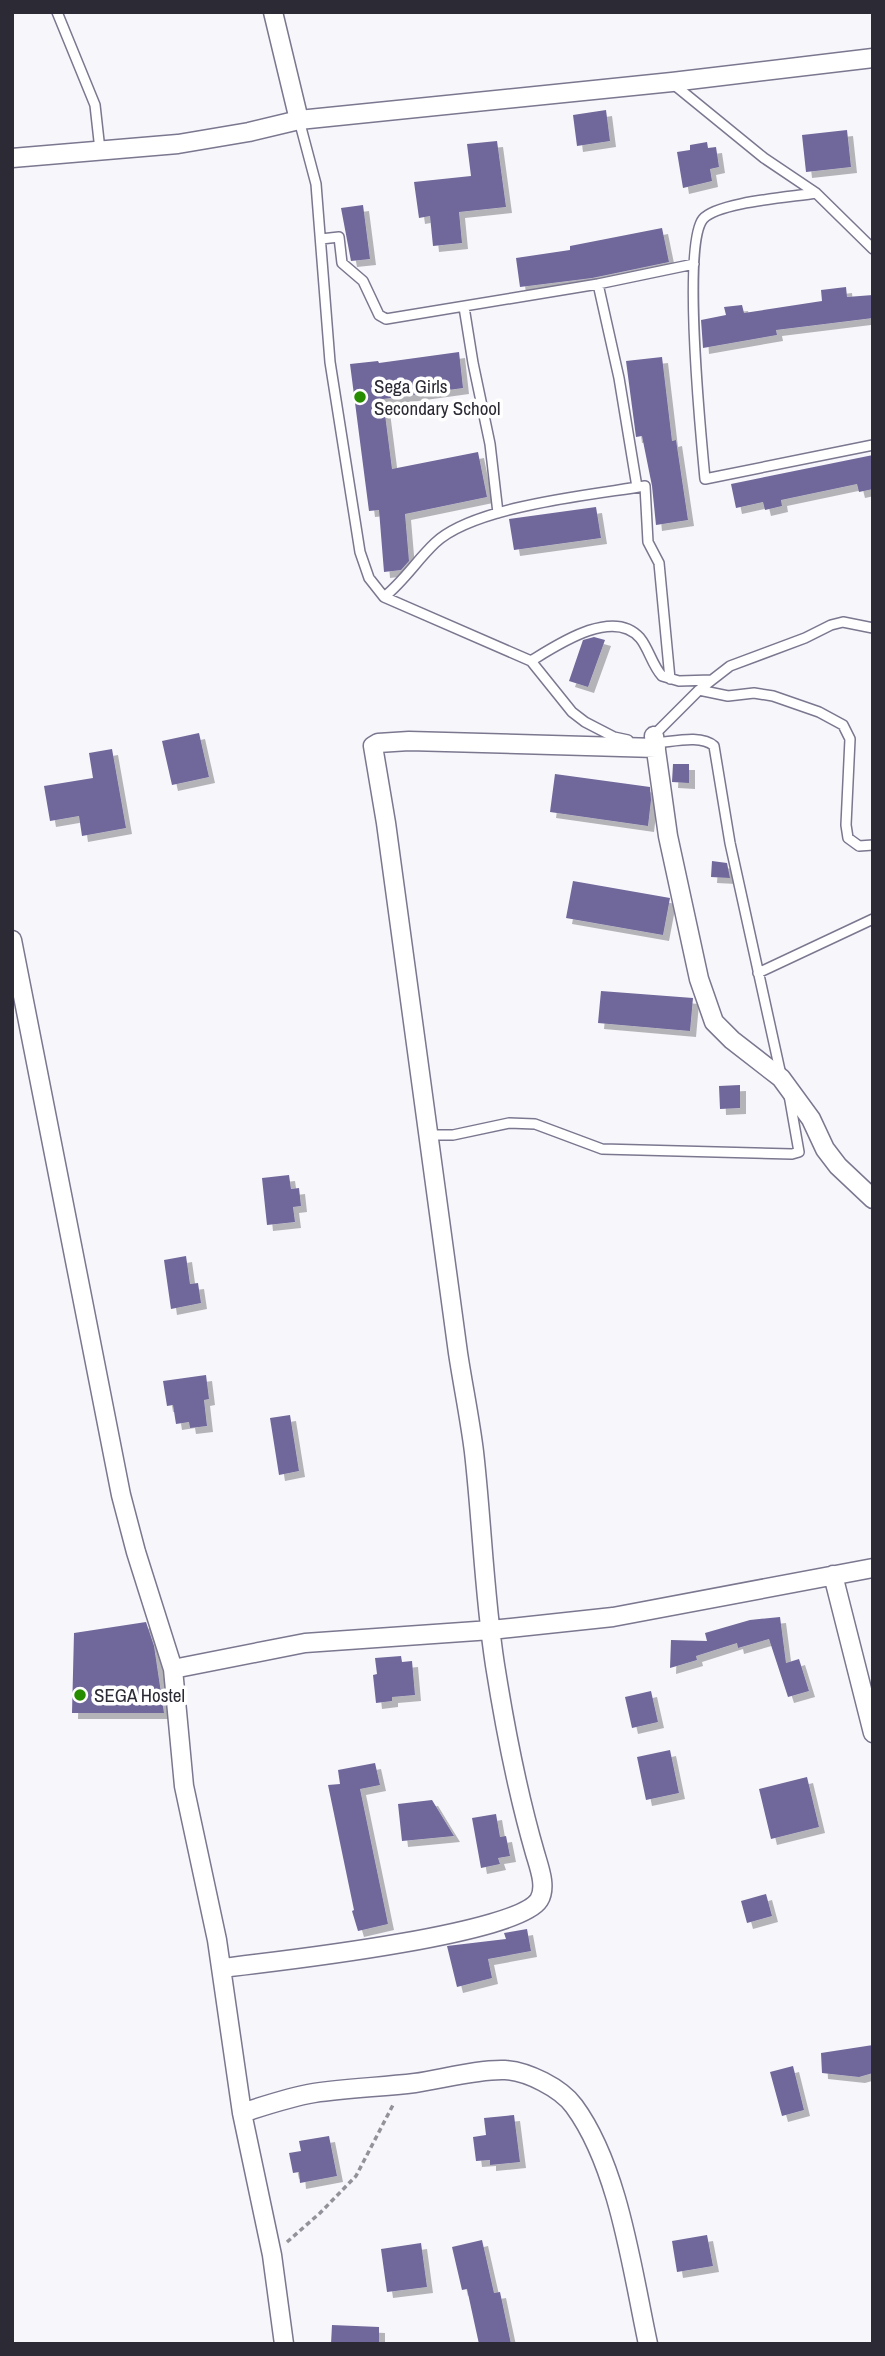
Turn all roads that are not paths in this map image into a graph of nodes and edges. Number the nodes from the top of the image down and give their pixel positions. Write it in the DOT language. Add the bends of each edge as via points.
graph roads {
  1 [pos="57,12"];
  2 [pos="273,12"];
  3 [pos="873,58"];
  4 [pos="672,82"];
  5 [pos="299,120"];
  6 [pos="100,150"];
  7 [pos="12,158"];
  8 [pos="816,193"];
  9 [pos="321,239"];
  10 [pos="873,249"];
  11 [pos="694,264"];
  12 [pos="598,284"];
  13 [pos="464,307"];
  14 [pos="873,445"];
  15 [pos="638,487"];
  16 [pos="498,513"];
  17 [pos="384,597"];
  18 [pos="873,628"];
  19 [pos="531,661"];
  20 [pos="670,679"];
  21 [pos="713,680"];
  22 [pos="699,690"];
  23 [pos="655,742"];
  24 [pos="873,845"];
  25 [pos="873,919"];
  26 [pos="12,940"];
  27 [pos="758,973"];
  28 [pos="784,1083"];
  29 [pos="428,1135"];
  30 [pos="873,1199"];
  31 [pos="873,1568"];
  32 [pos="833,1575"];
  33 [pos="491,1630"];
  34 [pos="173,1669"];
  35 [pos="873,1733"];
  36 [pos="222,1968"];
  37 [pos="242,2113"];
  38 [pos="284,2344"];
  39 [pos="648,2344"];
  1 -- 6 [label="lane" via="95,105"];
  2 -- 5 [label="street"];
  3 -- 4 [label="street"];
  4 -- 5 [label="street"];
  4 -- 8 [label="lane" via="764,158"];
  5 -- 6 [label="street" via="178,144"];
  5 -- 9 [label="lane" via="316,184"];
  6 -- 7 [label="street"];
  8 -- 10 [label="lane"];
  8 -- 11 [label="lane" via="719,209 704,218 698,229"];
  9 -- 13 [label="lane" via="339,237 342,263 363,281 382,318"];
  9 -- 17 [label="lane" via="330,362 360,552 369,578"];
  11 -- 12 [label="lane"];
  11 -- 14 [label="lane" via="705,479"];
  12 -- 13 [label="lane"];
  12 -- 15 [label="lane"];
  13 -- 16 [label="lane"];
  15 -- 16 [label="lane"];
  15 -- 20 [label="lane" via="645,486 648,542 659,563"];
  16 -- 17 [label="lane" via="436,542"];
  17 -- 19 [label="lane"];
  18 -- 21 [label="lane" via="855,622 831,625 730,666"];
  19 -- 20 [label="lane" via="594,628 611,626 628,629 640,638 658,673"];
  19 -- 23 [label="lane" via="585,722 614,737"];
  20 -- 21 [label="lane"];
  21 -- 22 [label="lane"];
  22 -- 23 [label="lane"];
  22 -- 24 [label="lane" via="729,696 773,696 843,724 850,739 848,838 859,846"];
  23 -- 27 [label="lane" via="702,740 714,746"];
  23 -- 28 [label="street" via="668,836 708,1009 722,1031"];
  23 -- 29 [label="street" via="409,741 373,745"];
  25 -- 27 [label="lane"];
  26 -- 34 [label="street" via="121,1495"];
  27 -- 28 [label="lane"];
  28 -- 29 [label="lane" via="799,1152 792,1154 602,1149 535,1124 509,1123 453,1135"];
  28 -- 30 [label="street" via="811,1119 831,1158"];
  29 -- 33 [label="street" via="474,1450"];
  31 -- 32 [label="street"];
  32 -- 33 [label="street" via="613,1617"];
  32 -- 35 [label="street"];
  33 -- 34 [label="street" via="305,1643"];
  33 -- 36 [label="street" via="507,1742 542,1876 542,1896 533,1909 447,1934 380,1947"];
  34 -- 36 [label="street" via="184,1786"];
  36 -- 37 [label="street"];
  37 -- 38 [label="street" via="272,2255"];
  37 -- 39 [label="street" via="313,2093 505,2070 539,2078 573,2104 596,2143 617,2205"];
}
